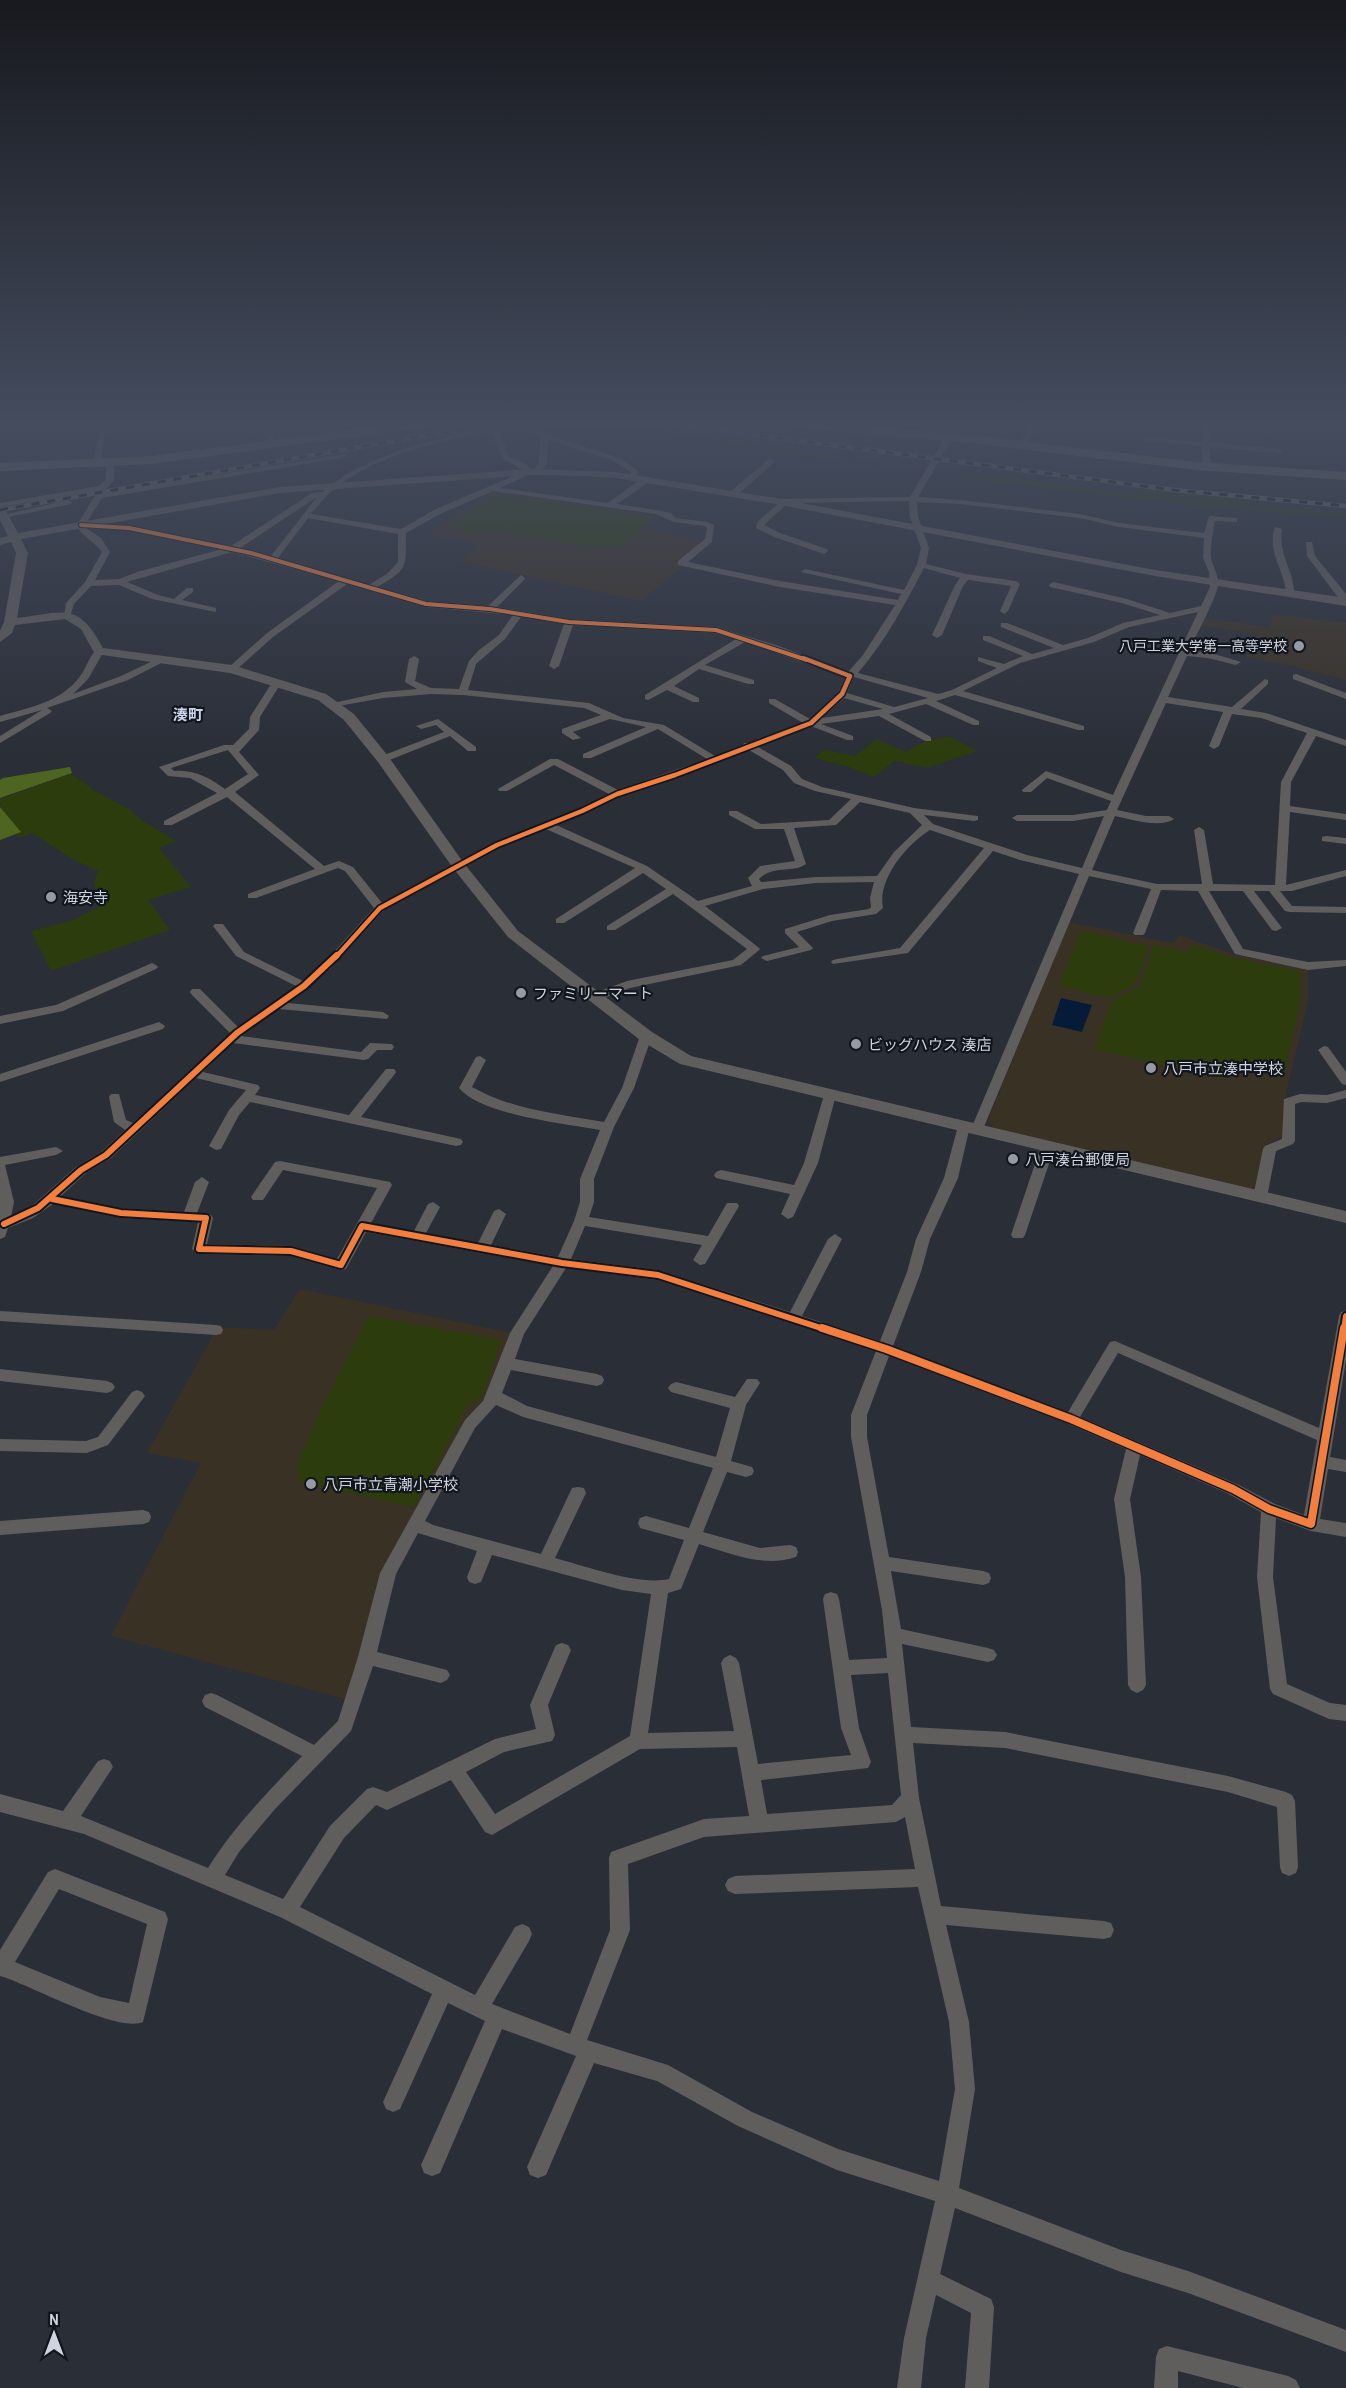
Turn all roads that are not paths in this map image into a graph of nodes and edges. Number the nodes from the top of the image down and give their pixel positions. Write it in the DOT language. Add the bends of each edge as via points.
graph roads {
  1 [pos="29,534"];
  2 [pos="89,534"];
  3 [pos="161,534"];
  4 [pos="255,534"];
  5 [pos="293,534"];
  6 [pos="402,534"];
  7 [pos="710,534"];
  8 [pos="776,534"];
  9 [pos="921,534"];
  10 [pos="954,534"];
  11 [pos="1196,534"];
  12 [pos="1277,534"];
  13 [pos="1207,536"];
  14 [pos="15,537"];
  15 [pos="0,540"];
  16 [pos="1309,544"];
  17 [pos="233,549"];
  18 [pos="824,552"];
  19 [pos="273,559"];
  20 [pos="921,566"];
  21 [pos="805,572"];
  22 [pos="966,577"];
  23 [pos="521,578"];
  24 [pos="345,581"];
  25 [pos="120,582"];
  26 [pos="89,583"];
  27 [pos="1214,583"];
  28 [pos="1053,585"];
  29 [pos="370,588"];
  30 [pos="190,590"];
  31 [pos="906,593"];
  32 [pos="1290,594"];
  33 [pos="1346,600"];
  34 [pos="175,602"];
  35 [pos="901,603"];
  36 [pos="1204,608"];
  37 [pos="490,609"];
  38 [pos="213,610"];
  39 [pos="1004,611"];
  40 [pos="519,613"];
  41 [pos="67,615"];
  42 [pos="1168,615"];
  43 [pos="10,622"];
  44 [pos="569,622"];
  45 [pos="1004,625"];
  46 [pos="937,635"];
  47 [pos="0,638"];
  48 [pos="745,638"];
  49 [pos="986,638"];
  50 [pos="1063,648"];
  51 [pos="99,651"];
  52 [pos="1183,653"];
  53 [pos="1032,657"];
  54 [pos="164,659"];
  55 [pos="414,659"];
  56 [pos="981,659"];
  57 [pos="1236,662"];
  58 [pos="554,666"];
  59 [pos="698,666"];
  60 [pos="1004,667"];
  61 [pos="232,669"];
  62 [pos="851,675"];
  63 [pos="1296,677"];
  64 [pos="751,682"];
  65 [pos="1265,682"];
  66 [pos="276,683"];
  67 [pos="668,686"];
  68 [pos="428,690"];
  69 [pos="463,692"];
  70 [pos="956,692"];
  71 [pos="842,694"];
  72 [pos="1346,696"];
  73 [pos="648,697"];
  74 [pos="938,697"];
  75 [pos="1161,699"];
  76 [pos="696,700"];
  77 [pos="772,701"];
  78 [pos="927,701"];
  79 [pos="57,703"];
  80 [pos="336,705"];
  81 [pos="895,709"];
  82 [pos="1231,710"];
  83 [pos="880,713"];
  84 [pos="610,715"];
  85 [pos="0,719"];
  86 [pos="811,723"];
  87 [pos="976,723"];
  88 [pos="421,726"];
  89 [pos="658,726"];
  90 [pos="1081,729"];
  91 [pos="1313,732"];
  92 [pos="450,733"];
  93 [pos="576,738"];
  94 [pos="850,738"];
  95 [pos="928,738"];
  96 [pos="0,740"];
  97 [pos="1346,743"];
  98 [pos="748,745"];
  99 [pos="1214,746"];
  100 [pos="235,748"];
  101 [pos="472,749"];
  102 [pos="587,756"];
  103 [pos="382,759"];
  104 [pos="713,759"];
  105 [pos="503,789"];
  106 [pos="1027,790"];
  107 [pos="226,793"];
  108 [pos="617,794"];
  109 [pos="858,798"];
  110 [pos="1116,800"];
  111 [pos="1285,808"];
  112 [pos="914,811"];
  113 [pos="1112,812"];
  114 [pos="733,813"];
  115 [pos="1346,817"];
  116 [pos="974,818"];
  117 [pos="1017,818"];
  118 [pos="1169,819"];
  119 [pos="168,823"];
  120 [pos="546,825"];
  121 [pos="788,826"];
  122 [pos="929,826"];
  123 [pos="1199,830"];
  124 [pos="1326,839"];
  125 [pos="1346,841"];
  126 [pos="990,848"];
  127 [pos="458,865"];
  128 [pos="643,868"];
  129 [pos="323,870"];
  130 [pos="1085,870"];
  131 [pos="1346,873"];
  132 [pos="882,879"];
  133 [pos="757,886"];
  134 [pos="1245,886"];
  135 [pos="1157,887"];
  136 [pos="1204,887"];
  137 [pos="1276,887"];
  138 [pos="673,889"];
  139 [pos="252,896"];
  140 [pos="696,905"];
  141 [pos="380,908"];
  142 [pos="1346,910"];
  143 [pos="560,921"];
  144 [pos="219,926"];
  145 [pos="610,928"];
  146 [pos="1276,928"];
  147 [pos="1139,933"];
  148 [pos="767,958"];
  149 [pos="837,963"];
  150 [pos="1346,963"];
  151 [pos="152,967"];
  152 [pos="304,986"];
  153 [pos="196,992"];
  154 [pos="596,997"];
  155 [pos="275,1005"];
  156 [pos="383,1016"];
  157 [pos="0,1020"];
  158 [pos="159,1026"];
  159 [pos="234,1036"];
  160 [pos="646,1036"];
  161 [pos="388,1047"];
  162 [pos="1324,1050"];
  163 [pos="480,1060"];
  164 [pos="390,1072"];
  165 [pos="195,1074"];
  166 [pos="0,1078"];
  167 [pos="1345,1092"];
  168 [pos="830,1095"];
  169 [pos="115,1097"];
  170 [pos="246,1097"];
  171 [pos="352,1120"];
  172 [pos="608,1127"];
  173 [pos="133,1128"];
  174 [pos="971,1128"];
  175 [pos="456,1142"];
  176 [pos="216,1146"];
  177 [pos="1048,1146"];
  178 [pos="56,1150"];
  179 [pos="0,1161"];
  180 [pos="0,1167"];
  181 [pos="721,1175"];
  182 [pos="202,1182"];
  183 [pos="799,1191"];
  184 [pos="258,1197"];
  185 [pos="1260,1197"];
  186 [pos="52,1199"];
  187 [pos="732,1206"];
  188 [pos="433,1207"];
  189 [pos="499,1214"];
  190 [pos="788,1214"];
  191 [pos="189,1216"];
  192 [pos="1346,1217"];
  193 [pos="581,1221"];
  194 [pos="362,1226"];
  195 [pos="2,1229"];
  196 [pos="1018,1235"];
  197 [pos="418,1236"];
  198 [pos="835,1239"];
  199 [pos="711,1240"];
  200 [pos="482,1248"];
  201 [pos="700,1260"];
  202 [pos="562,1263"];
  203 [pos="0,1316"];
  204 [pos="1346,1316"];
  205 [pos="793,1320"];
  206 [pos="216,1330"];
  207 [pos="886,1348"];
  208 [pos="505,1363"];
  209 [pos="0,1375"];
  210 [pos="597,1380"];
  211 [pos="752,1383"];
  212 [pos="107,1387"];
  213 [pos="676,1388"];
  214 [pos="493,1394"];
  215 [pos="137,1396"];
  216 [pos="739,1404"];
  217 [pos="1071,1419"];
  218 [pos="1326,1437"];
  219 [pos="0,1445"];
  220 [pos="1134,1447"];
  221 [pos="1321,1461"];
  222 [pos="722,1465"];
  223 [pos="1346,1466"];
  224 [pos="746,1471"];
  225 [pos="578,1492"];
  226 [pos="1269,1509"];
  227 [pos="143,1517"];
  228 [pos="414,1523"];
  229 [pos="646,1523"];
  230 [pos="1311,1524"];
  231 [pos="0,1528"];
  232 [pos="1346,1530"];
  233 [pos="694,1537"];
  234 [pos="487,1547"];
  235 [pos="790,1552"];
  236 [pos="545,1562"];
  237 [pos="882,1563"];
  238 [pos="475,1577"];
  239 [pos="983,1578"];
  240 [pos="660,1588"];
  241 [pos="831,1599"];
  242 [pos="893,1635"];
  243 [pos="562,1650"];
  244 [pos="988,1654"];
  245 [pos="367,1657"];
  246 [pos="730,1663"];
  247 [pos="897,1665"];
  248 [pos="841,1668"];
  249 [pos="441,1675"];
  250 [pos="1137,1684"];
  251 [pos="212,1701"];
  252 [pos="1346,1713"];
  253 [pos="904,1735"];
  254 [pos="744,1739"];
  255 [pos="638,1741"];
  256 [pos="317,1755"];
  257 [pos="104,1767"];
  258 [pos="453,1769"];
  259 [pos="750,1773"];
  260 [pos="910,1798"];
  261 [pos="0,1803"];
  262 [pos="68,1821"];
  263 [pos="760,1825"];
  264 [pos="1289,1867"];
  265 [pos="926,1878"];
  266 [pos="212,1879"];
  267 [pos="735,1885"];
  268 [pos="287,1910"];
  269 [pos="933,1915"];
  270 [pos="1104,1930"];
  271 [pos="522,1934"];
  272 [pos="0,1966"];
  273 [pos="444,1990"];
  274 [pos="488,2013"];
  275 [pos="582,2048"];
  276 [pos="393,2102"];
  277 [pos="432,2165"];
  278 [pos="538,2167"];
  279 [pos="947,2194"];
  280 [pos="927,2280"];
  281 [pos="1346,2341"];
  282 [pos="909,2388"];
  283 [pos="976,2388"];
  284 [pos="1166,2388"];
  285 [pos="1288,2388"];
  1 -- 14 [label="street"];
  2 -- 26 [label="street" via="106,552"];
  3 -- 17 [label="street"];
  4 -- 17 [label="street"];
  5 -- 19 [label="street"];
  6 -- 29 [label="street" via="403,556 399,568"];
  7 -- 35 [label="street" via="709,540 681,563"];
  8 -- 18 [label="street"];
  9 -- 20 [label="street" via="925,548"];
  10 -- 27 [label="street"];
  11 -- 13 [label="street"];
  12 -- 32 [label="street" via="1275,550 1289,573"];
  13 -- 27 [label="street" via="1207,558"];
  14 -- 15 [label="street"];
  14 -- 43 [label="street" via="22,553"];
  16 -- 33 [label="street" via="1311,556"];
  17 -- 19 [label="street"];
  17 -- 25 [label="street"];
  19 -- 24 [label="street"];
  20 -- 22 [label="street"];
  20 -- 31 [label="street"];
  21 -- 31 [label="street"];
  22 -- 39 [label="street" via="1016,584"];
  22 -- 46 [label="street"];
  23 -- 37 [label="street"];
  24 -- 29 [label="street"];
  24 -- 61 [label="street" via="270,635"];
  25 -- 26 [label="street"];
  25 -- 34 [label="street"];
  26 -- 41 [label="street" via="70,603"];
  27 -- 32 [label="street"];
  27 -- 36 [label="street"];
  28 -- 42 [label="street"];
  29 -- 37 [label="street" via="426,604"];
  30 -- 34 [label="street"];
  31 -- 35 [label="street"];
  32 -- 33 [label="street"];
  34 -- 38 [label="street"];
  35 -- 62 [label="street"];
  36 -- 42 [label="street"];
  36 -- 52 [label="street"];
  37 -- 40 [label="street"];
  40 -- 44 [label="street"];
  40 -- 69 [label="street" via="502,637 472,663"];
  41 -- 43 [label="street"];
  41 -- 51 [label="street" via="86,627"];
  42 -- 50 [label="street" via="1126,625"];
  43 -- 47 [label="street"];
  44 -- 48 [label="street" via="706,629"];
  44 -- 58 [label="street"];
  45 -- 50 [label="street"];
  48 -- 59 [label="street"];
  48 -- 62 [label="street"];
  49 -- 53 [label="street"];
  50 -- 53 [label="street"];
  51 -- 54 [label="street"];
  51 -- 79 [label="street" via="85,677"];
  52 -- 57 [label="street"];
  52 -- 75 [label="street"];
  53 -- 60 [label="street"];
  54 -- 61 [label="street"];
  54 -- 79 [label="street"];
  55 -- 68 [label="street" via="410,682"];
  56 -- 60 [label="street"];
  59 -- 64 [label="street"];
  59 -- 67 [label="street"];
  60 -- 70 [label="street"];
  61 -- 66 [label="street"];
  62 -- 71 [label="street"];
  62 -- 74 [label="street"];
  63 -- 72 [label="street"];
  65 -- 82 [label="street"];
  66 -- 80 [label="street"];
  66 -- 100 [label="street" via="255,717 254,730"];
  67 -- 73 [label="street"];
  67 -- 76 [label="street"];
  68 -- 69 [label="street"];
  68 -- 80 [label="street"];
  69 -- 84 [label="street" via="586,705"];
  70 -- 74 [label="street"];
  70 -- 90 [label="street"];
  71 -- 81 [label="street"];
  71 -- 86 [label="street"];
  74 -- 78 [label="street"];
  75 -- 82 [label="street"];
  75 -- 110 [label="street"];
  77 -- 86 [label="street"];
  78 -- 81 [label="street"];
  78 -- 87 [label="street"];
  79 -- 85 [label="street"];
  79 -- 96 [label="street"];
  80 -- 103 [label="street"];
  81 -- 83 [label="street"];
  82 -- 91 [label="street" via="1263,715"];
  82 -- 99 [label="street"];
  83 -- 86 [label="street"];
  83 -- 95 [label="street"];
  84 -- 89 [label="street" via="630,723"];
  84 -- 93 [label="street" via="565,731"];
  86 -- 94 [label="street"];
  86 -- 98 [label="street"];
  88 -- 92 [label="street" via="438,722"];
  89 -- 102 [label="street"];
  89 -- 104 [label="street"];
  91 -- 97 [label="street"];
  91 -- 111 [label="street" via="1286,782"];
  92 -- 101 [label="street"];
  92 -- 103 [label="street"];
  98 -- 104 [label="street"];
  98 -- 109 [label="street" via="787,768 798,781"];
  100 -- 107 [label="street" via="234,752 255,775"];
  100 -- 107 [label="street" via="164,767 172,774 185,772"];
  103 -- 127 [label="street"];
  104 -- 108 [label="street"];
  105 -- 108 [label="street" via="554,761"];
  106 -- 110 [label="street" via="1046,774"];
  107 -- 119 [label="street"];
  107 -- 129 [label="street"];
  108 -- 120 [label="street"];
  109 -- 112 [label="street"];
  109 -- 121 [label="street" via="832,823"];
  110 -- 113 [label="street"];
  111 -- 115 [label="street"];
  111 -- 137 [label="street"];
  112 -- 116 [label="street"];
  112 -- 122 [label="street"];
  113 -- 117 [label="street" via="1073,818"];
  113 -- 118 [label="street"];
  113 -- 130 [label="street"];
  114 -- 121 [label="street" via="759,827"];
  120 -- 127 [label="street"];
  120 -- 128 [label="street"];
  121 -- 133 [label="street" via="801,864 764,868 753,879"];
  122 -- 126 [label="street"];
  122 -- 132 [label="street" via="888,866"];
  123 -- 136 [label="street"];
  124 -- 125 [label="street"];
  126 -- 130 [label="street"];
  126 -- 149 [label="street" via="904,951"];
  127 -- 141 [label="street"];
  127 -- 154 [label="street" via="513,934"];
  128 -- 138 [label="street"];
  128 -- 143 [label="street"];
  129 -- 139 [label="street"];
  129 -- 141 [label="street" via="339,864 349,869"];
  130 -- 135 [label="street"];
  130 -- 174 [label="street"];
  131 -- 137 [label="street" via="1292,888"];
  132 -- 133 [label="street"];
  132 -- 148 [label="street" via="874,899 878,908 789,931 807,948"];
  133 -- 140 [label="street"];
  134 -- 136 [label="street"];
  134 -- 137 [label="street"];
  134 -- 146 [label="street"];
  135 -- 136 [label="street"];
  135 -- 147 [label="street"];
  136 -- 150 [label="street" via="1239,952 1308,966"];
  137 -- 142 [label="street" via="1289,909"];
  138 -- 140 [label="street"];
  138 -- 145 [label="street"];
  140 -- 154 [label="street" via="754,949 737,963 627,985"];
  141 -- 152 [label="street"];
  144 -- 152 [label="street" via="240,954"];
  151 -- 157 [label="street" via="59,1008"];
  152 -- 155 [label="street"];
  153 -- 159 [label="street"];
  154 -- 160 [label="street"];
  155 -- 156 [label="street"];
  155 -- 159 [label="street"];
  158 -- 166 [label="street"];
  159 -- 161 [label="street" via="364,1056 374,1046"];
  159 -- 165 [label="street"];
  160 -- 168 [label="street" via="686,1060"];
  160 -- 172 [label="street" via="628,1088"];
  162 -- 167 [label="street"];
  163 -- 172 [label="street" via="465,1088 472,1093 498,1105"];
  164 -- 171 [label="street"];
  165 -- 170 [label="street" via="254,1088"];
  165 -- 173 [label="street"];
  167 -- 185 [label="street" via="1327,1099 1300,1098 1289,1102 1288,1142 1270,1149"];
  168 -- 174 [label="street"];
  168 -- 183 [label="street"];
  169 -- 173 [label="street" via="120,1122"];
  170 -- 171 [label="street"];
  170 -- 176 [label="street"];
  171 -- 175 [label="street"];
  172 -- 193 [label="street" via="587,1179 587,1202"];
  173 -- 186 [label="street"];
  174 -- 177 [label="street"];
  174 -- 207 [label="street" via="923,1239"];
  177 -- 185 [label="street"];
  177 -- 196 [label="street"];
  178 -- 179 [label="street"];
  180 -- 195 [label="street" via="7,1202"];
  181 -- 183 [label="street"];
  182 -- 191 [label="street"];
  183 -- 190 [label="street"];
  184 -- 194 [label="street" via="280,1165 385,1185"];
  185 -- 192 [label="street"];
  186 -- 191 [label="street" via="121,1212"];
  186 -- 195 [label="street"];
  187 -- 199 [label="street"];
  188 -- 197 [label="street"];
  189 -- 200 [label="street"];
  191 -- 194 [label="street" via="206,1218 199,1249 291,1251 340,1265"];
  193 -- 199 [label="street"];
  193 -- 202 [label="street"];
  194 -- 197 [label="street"];
  197 -- 200 [label="street"];
  198 -- 205 [label="street"];
  199 -- 201 [label="street"];
  200 -- 202 [label="street"];
  202 -- 205 [label="street" via="658,1275"];
  202 -- 208 [label="street" via="517,1333"];
  203 -- 206 [label="street"];
  204 -- 218 [label="street"];
  205 -- 207 [label="street"];
  207 -- 217 [label="street"];
  207 -- 237 [label="street" via="859,1415 859,1437"];
  208 -- 210 [label="street"];
  208 -- 214 [label="street"];
  209 -- 212 [label="street"];
  211 -- 216 [label="street"];
  213 -- 216 [label="street"];
  214 -- 222 [label="street" via="524,1411"];
  214 -- 228 [label="street" via="470,1424"];
  215 -- 219 [label="street" via="104,1441 87,1447"];
  216 -- 222 [label="street"];
  217 -- 218 [label="street" via="1115,1346"];
  217 -- 220 [label="street"];
  218 -- 221 [label="street"];
  220 -- 226 [label="street" via="1233,1489"];
  220 -- 250 [label="street" via="1122,1499 1133,1577"];
  221 -- 223 [label="street"];
  221 -- 230 [label="street"];
  222 -- 224 [label="street"];
  222 -- 233 [label="street"];
  225 -- 236 [label="street"];
  226 -- 230 [label="street"];
  226 -- 252 [label="street" via="1265,1577 1280,1689 1329,1711"];
  227 -- 231 [label="street"];
  228 -- 234 [label="street"];
  228 -- 245 [label="street" via="388,1573"];
  229 -- 233 [label="street"];
  230 -- 232 [label="street"];
  233 -- 235 [label="street" via="760,1555"];
  233 -- 240 [label="street" via="675,1584"];
  234 -- 236 [label="street"];
  234 -- 238 [label="street"];
  236 -- 240 [label="street" via="622,1583"];
  237 -- 239 [label="street"];
  237 -- 242 [label="street"];
  240 -- 255 [label="street"];
  241 -- 248 [label="street"];
  242 -- 244 [label="street"];
  242 -- 247 [label="street"];
  243 -- 258 [label="street" via="539,1705 546,1735 501,1745"];
  245 -- 249 [label="street"];
  245 -- 256 [label="street" via="345,1725"];
  246 -- 254 [label="street"];
  247 -- 248 [label="street"];
  247 -- 253 [label="street"];
  248 -- 259 [label="street" via="850,1728 862,1762"];
  251 -- 256 [label="street"];
  253 -- 260 [label="street"];
  253 -- 264 [label="street" via="1005,1740 1228,1784 1286,1801"];
  254 -- 255 [label="street"];
  254 -- 259 [label="street"];
  255 -- 258 [label="street" via="492,1826"];
  256 -- 266 [label="street" via="240,1837"];
  257 -- 262 [label="street"];
  258 -- 268 [label="street" via="387,1801 373,1795 337,1832"];
  259 -- 263 [label="street"];
  260 -- 263 [label="street" via="896,1813"];
  260 -- 265 [label="street"];
  261 -- 262 [label="street"];
  262 -- 266 [label="street"];
  263 -- 275 [label="street" via="704,1828 618,1858 620,1930"];
  265 -- 267 [label="street"];
  265 -- 269 [label="street"];
  266 -- 268 [label="street"];
  268 -- 273 [label="street"];
  269 -- 270 [label="street"];
  269 -- 279 [label="street" via="959,2022 965,2089"];
  271 -- 274 [label="street"];
  272 -- 272 [label="street" via="100,2007 136,2015 158,1919 55,1878"];
  273 -- 274 [label="street"];
  273 -- 276 [label="street"];
  274 -- 275 [label="street"];
  274 -- 277 [label="street"];
  275 -- 278 [label="street"];
  275 -- 279 [label="street" via="661,2072 745,2119 837,2159"];
  279 -- 280 [label="street"];
  279 -- 281 [label="street"];
  280 -- 282 [label="street"];
  280 -- 283 [label="street" via="983,2307"];
  284 -- 285 [label="street" via="1167,2357"];
}
